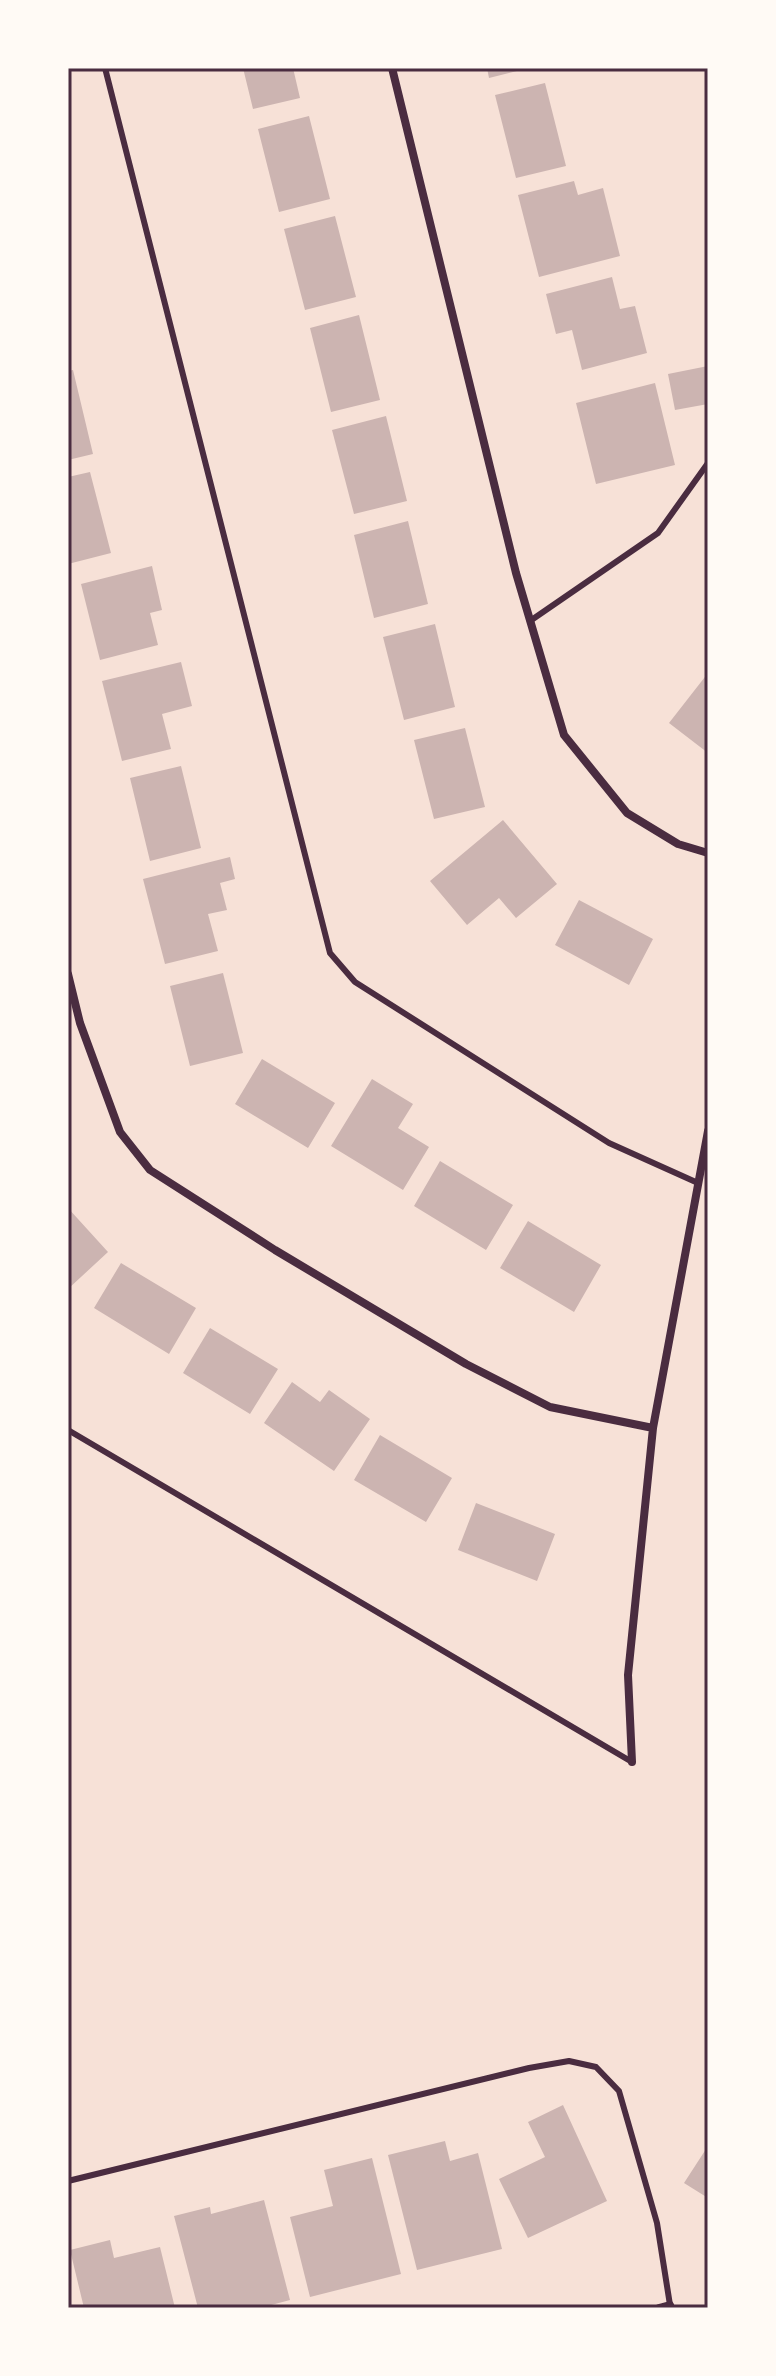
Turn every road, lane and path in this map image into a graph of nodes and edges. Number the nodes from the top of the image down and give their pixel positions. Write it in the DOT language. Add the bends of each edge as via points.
graph roads {
  1 [pos="105,68"];
  2 [pos="392,68"];
  3 [pos="708,463"];
  4 [pos="530,621"];
  5 [pos="708,853"];
  6 [pos="68,974"];
  7 [pos="708,1131"];
  8 [pos="698,1183"];
  9 [pos="653,1428"];
  10 [pos="68,1430"];
  11 [pos="632,1762"];
  12 [pos="68,2181"];
  13 [pos="670,2307"];
  14 [pos="659,2308"];
  1 -- 8 [label="lane" via="330,953 355,982 609,1143"];
  2 -- 4 [label="street"];
  3 -- 4 [label="lane" via="658,533"];
  4 -- 5 [label="street" via="564,735 627,813 678,844"];
  6 -- 9 [label="street" via="120,1132 150,1170 466,1364 550,1407"];
  7 -- 8 [label="street"];
  8 -- 9 [label="street"];
  9 -- 11 [label="street" via="628,1675"];
  10 -- 11 [label="lane"];
  12 -- 13 [label="lane" via="569,2061 596,2067 619,2091 657,2223"];
  13 -- 14 [label="street"];
}
